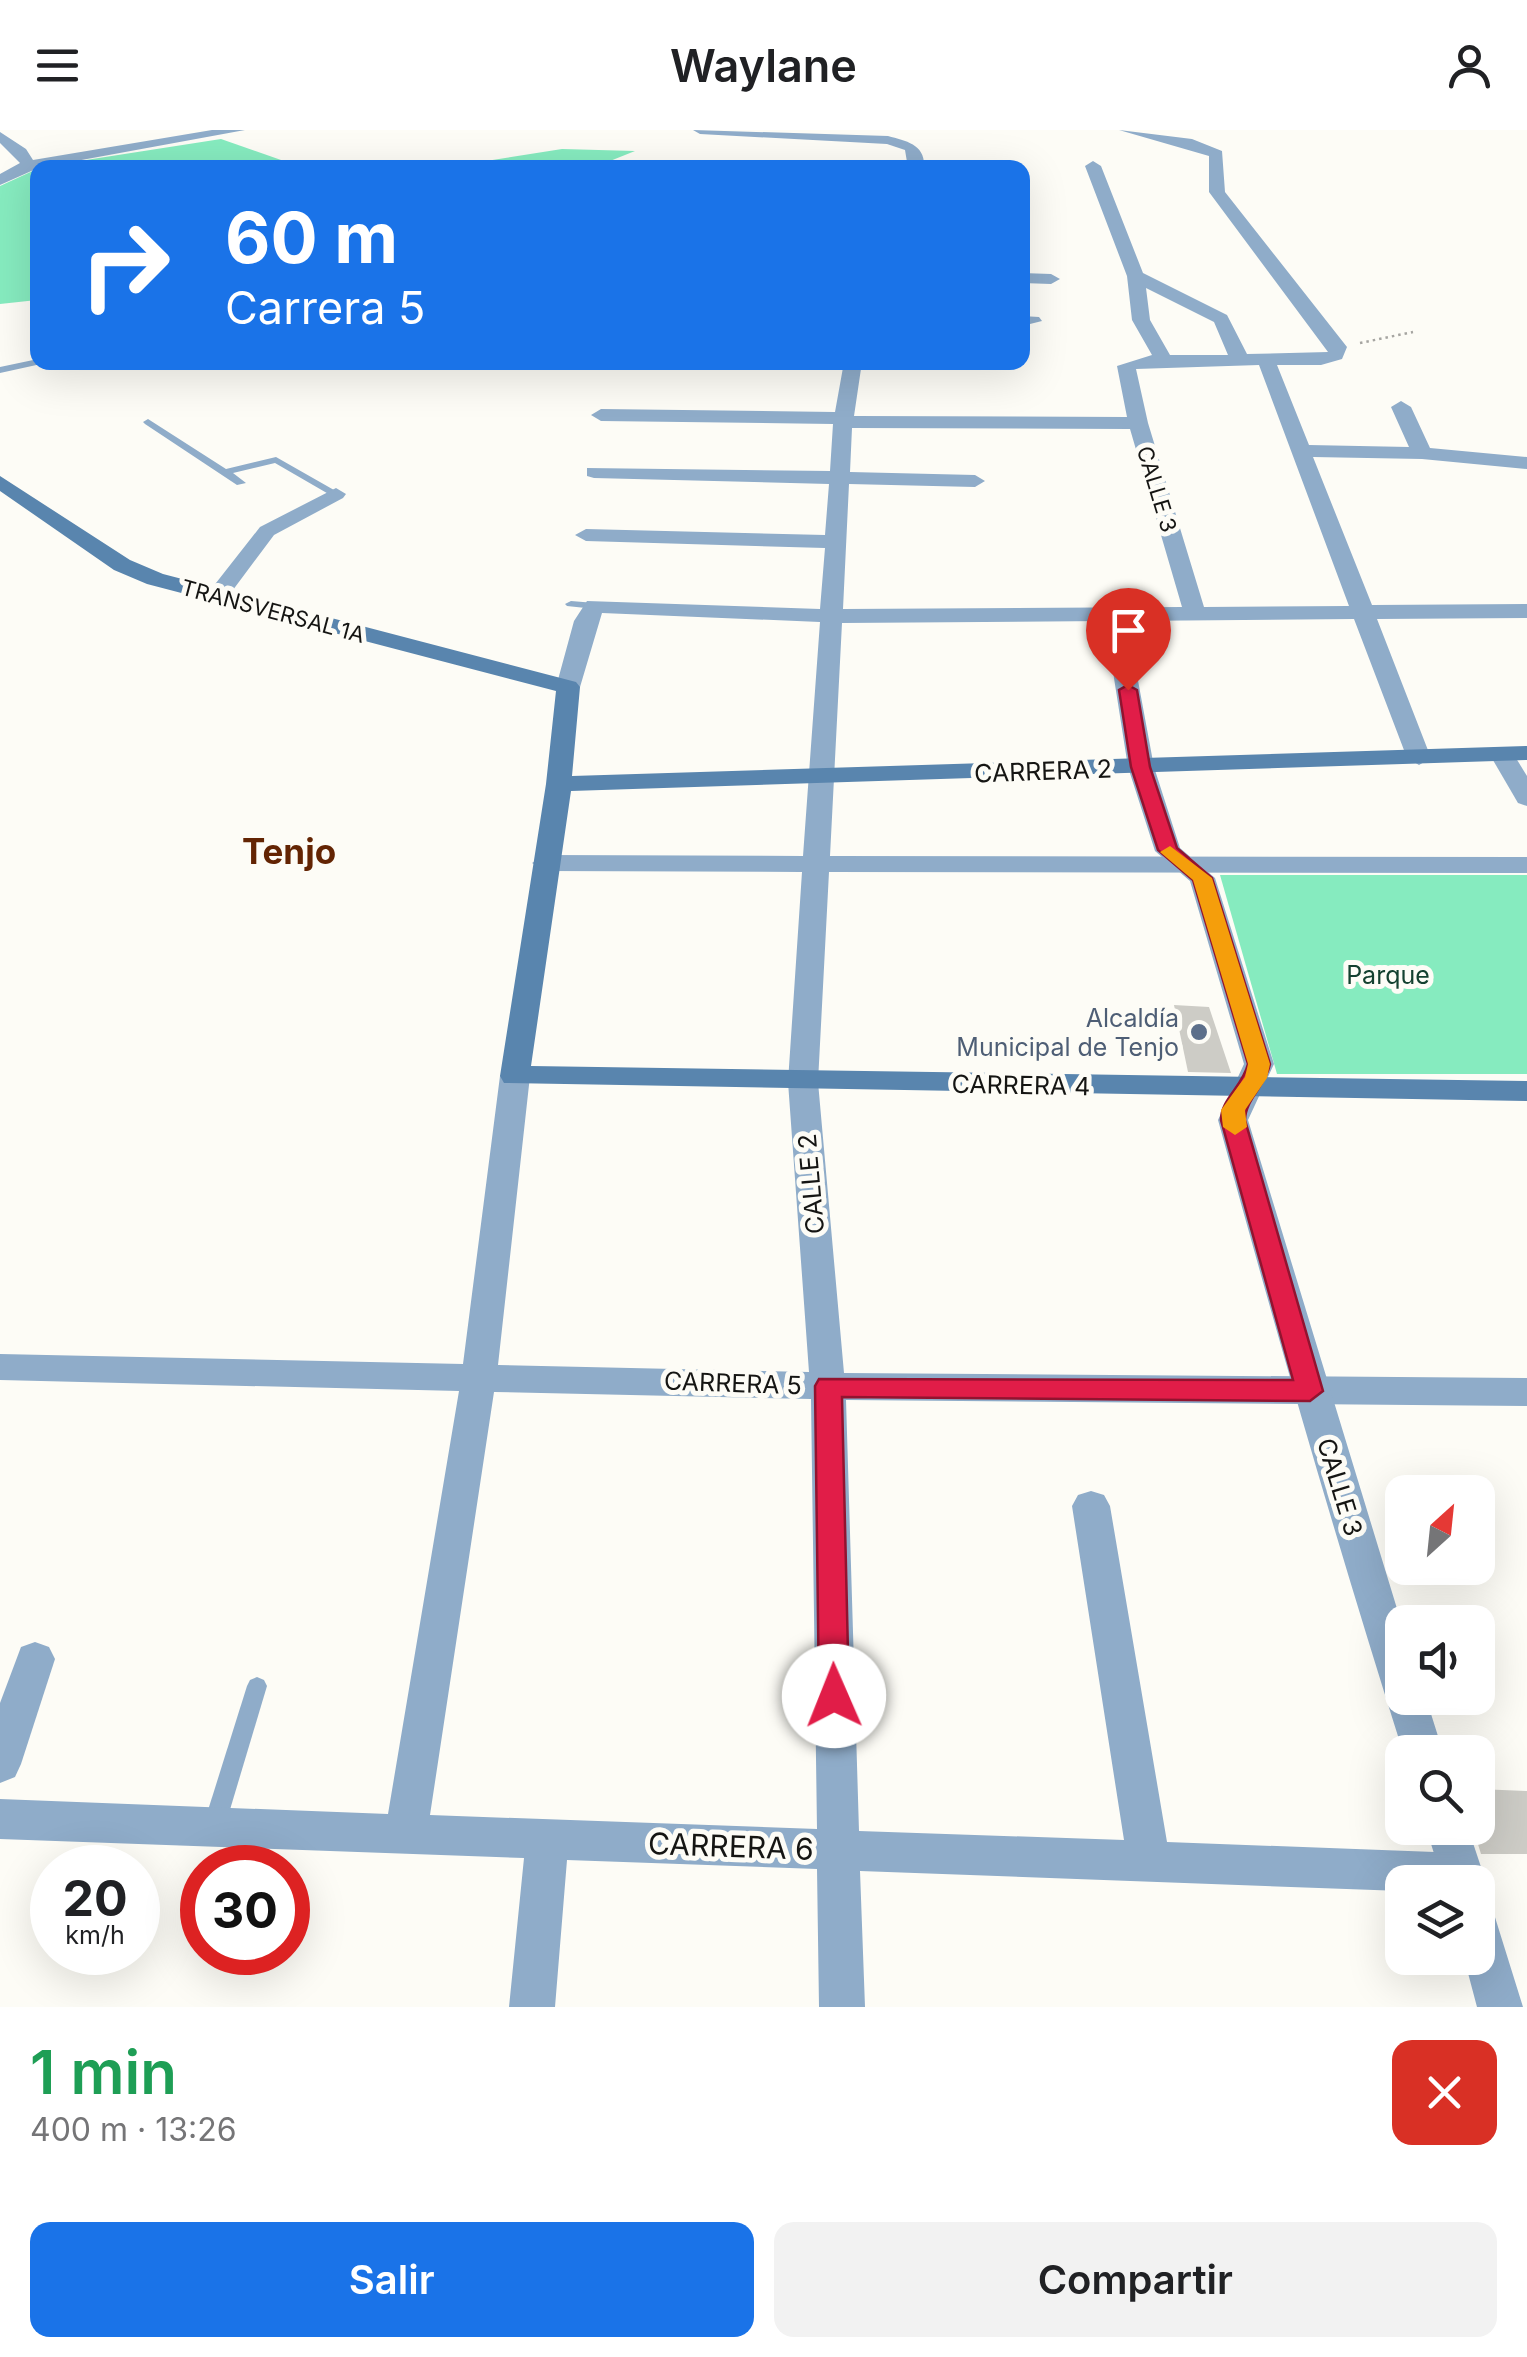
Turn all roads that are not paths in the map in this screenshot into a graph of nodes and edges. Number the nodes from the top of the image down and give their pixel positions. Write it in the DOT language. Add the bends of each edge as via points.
graph roads {
  1 [pos="238,130"];
  2 [pos="700,130"];
  3 [pos="1126,130"];
  4 [pos="0,136"];
  5 [pos="53,160"];
  6 [pos="917,160"];
  7 [pos="28,164"];
  8 [pos="1093,166"];
  9 [pos="0,180"];
  10 [pos="1136,276"];
  11 [pos="1030,278"];
  12 [pos="1050,278"];
  13 [pos="1221,319"];
  14 [pos="1142,320"];
  15 [pos="1240,360"];
  16 [pos="1266,360"];
  17 [pos="1164,361"];
  18 [pos="30,364"];
  19 [pos="0,370"];
  20 [pos="852,370"];
  21 [pos="1402,406"];
  22 [pos="601,415"];
  23 [pos="843,420"];
  24 [pos="148,422"];
  25 [pos="1138,423"];
  26 [pos="1300,450"];
  27 [pos="1422,454"];
  28 [pos="941,456"];
  29 [pos="1527,463"];
  30 [pos="224,472"];
  31 [pos="594,472"];
  32 [pos="840,477"];
  33 [pos="941,480"];
  34 [pos="0,482"];
  35 [pos="976,482"];
  36 [pos="241,483"];
  37 [pos="336,494"];
  38 [pos="586,535"];
  39 [pos="836,542"];
  40 [pos="216,597"];
  41 [pos="1527,611"];
  42 [pos="1363,612"];
  43 [pos="1114,614"];
  44 [pos="1195,614"];
  45 [pos="832,616"];
  46 [pos="568,688"];
  47 [pos="1514,754"];
  48 [pos="1418,758"];
  49 [pos="1141,767"];
  50 [pos="822,779"];
  51 [pos="558,784"];
  52 [pos="1527,798"];
  53 [pos="545,863"];
  54 [pos="1186,865"];
  55 [pos="1527,865"];
  56 [pos="816,866"];
  57 [pos="515,1076"];
  58 [pos="803,1082"];
  59 [pos="1247,1088"];
  60 [pos="1527,1091"];
  61 [pos="0,1367"];
  62 [pos="479,1376"];
  63 [pos="828,1386"];
  64 [pos="1310,1391"];
  65 [pos="1527,1392"];
  66 [pos="1090,1506"];
  67 [pos="1385,1631"];
  68 [pos="34,1659"];
  69 [pos="257,1686"];
  70 [pos="0,1764"];
  71 [pos="0,1819"];
  72 [pos="214,1827"];
  73 [pos="406,1834"];
  74 [pos="547,1839"];
  75 [pos="837,1850"];
  76 [pos="1149,1861"];
  77 [pos="1385,1874"];
  78 [pos="1491,1975"];
  79 [pos="532,2007"];
  80 [pos="842,2007"];
  81 [pos="1500,2007"];
  1 -- 5 [label="street"];
  2 -- 6 [label="street" via="888,140 910,147"];
  3 -- 16 [label="street" via="1217,154 1217,192 1338,347 1330,358"];
  4 -- 7 [label="street"];
  7 -- 9 [label="street"];
  8 -- 10 [label="street"];
  10 -- 13 [label="street"];
  10 -- 14 [label="street"];
  11 -- 12 [label="street"];
  13 -- 14 [label="street"];
  13 -- 15 [label="street"];
  14 -- 17 [label="street"];
  15 -- 16 [label="street"];
  15 -- 17 [label="street"];
  16 -- 26 [label="street"];
  17 -- 25 [label="street, CALLE 3" via="1124,368"];
  18 -- 19 [label="lane"];
  20 -- 23 [label="street, CALLE 2"];
  21 -- 27 [label="street"];
  22 -- 23 [label="street"];
  23 -- 25 [label="street"];
  23 -- 32 [label="street, CALLE 2"];
  24 -- 30 [label="lane"];
  25 -- 44 [label="street, CALLE 3"];
  26 -- 27 [label="street"];
  26 -- 42 [label="street"];
  27 -- 29 [label="street"];
  28 -- 33 [label="street"];
  30 -- 36 [label="lane"];
  30 -- 37 [label="lane" via="276,460"];
  31 -- 32 [label="street"];
  32 -- 33 [label="street"];
  32 -- 39 [label="street, CALLE 2"];
  33 -- 35 [label="street"];
  34 -- 40 [label="main road, TRANSVERSAL 1A" via="122,565"];
  37 -- 40 [label="street" via="267,532"];
  38 -- 39 [label="street"];
  39 -- 45 [label="street, CALLE 2"];
  40 -- 46 [label="main road, TRANSVERSAL 1A"];
  41 -- 42 [label="street"];
  42 -- 44 [label="street"];
  42 -- 48 [label="street"];
  43 -- 44 [label="street"];
  43 -- 45 [label="street"];
  43 -- 49 [label="street, CALLE 3"];
  45 -- 46 [label="street" via="583,605"];
  45 -- 50 [label="street, CALLE 2"];
  46 -- 51 [label="main road"];
  47 -- 48 [label="main road, CARRERA 2"];
  47 -- 52 [label="street"];
  48 -- 49 [label="main road, CARRERA 2"];
  49 -- 50 [label="main road, CARRERA 2"];
  49 -- 54 [label="street, CALLE 3" via="1168,850"];
  50 -- 51 [label="main road, CARRERA 2"];
  50 -- 56 [label="street, CALLE 2"];
  51 -- 53 [label="main road"];
  53 -- 56 [label="street"];
  53 -- 57 [label="main road"];
  54 -- 55 [label="street"];
  54 -- 56 [label="street"];
  54 -- 59 [label="street, CALLE 3" via="1202,878 1259,1064"];
  56 -- 58 [label="street, CALLE 2"];
  57 -- 58 [label="main road, CARRERA 4"];
  57 -- 62 [label="street"];
  58 -- 59 [label="main road, CARRERA 4"];
  58 -- 63 [label="street, CALLE 2"];
  59 -- 60 [label="main road, CARRERA 4"];
  59 -- 64 [label="street, CALLE 3" via="1233,1120"];
  61 -- 62 [label="street, CARRERA 5"];
  62 -- 63 [label="street, CARRERA 5"];
  62 -- 73 [label="street"];
  63 -- 64 [label="street, CARRERA 5"];
  63 -- 75 [label="street, CALLE 2"];
  64 -- 65 [label="street, CARRERA 5"];
  64 -- 67 [label="street, CALLE 3"];
  66 -- 76 [label="street"];
  68 -- 70 [label="street"];
  69 -- 72 [label="lane"];
  71 -- 72 [label="street, CARRERA 6"];
  72 -- 73 [label="street, CARRERA 6"];
  73 -- 74 [label="street, CARRERA 6"];
  74 -- 75 [label="street, CARRERA 6"];
  74 -- 79 [label="street"];
  75 -- 76 [label="street, CARRERA 6"];
  75 -- 80 [label="street, CALLE 2"];
  76 -- 77 [label="street, CARRERA 6"];
  78 -- 81 [label="street"];
}
